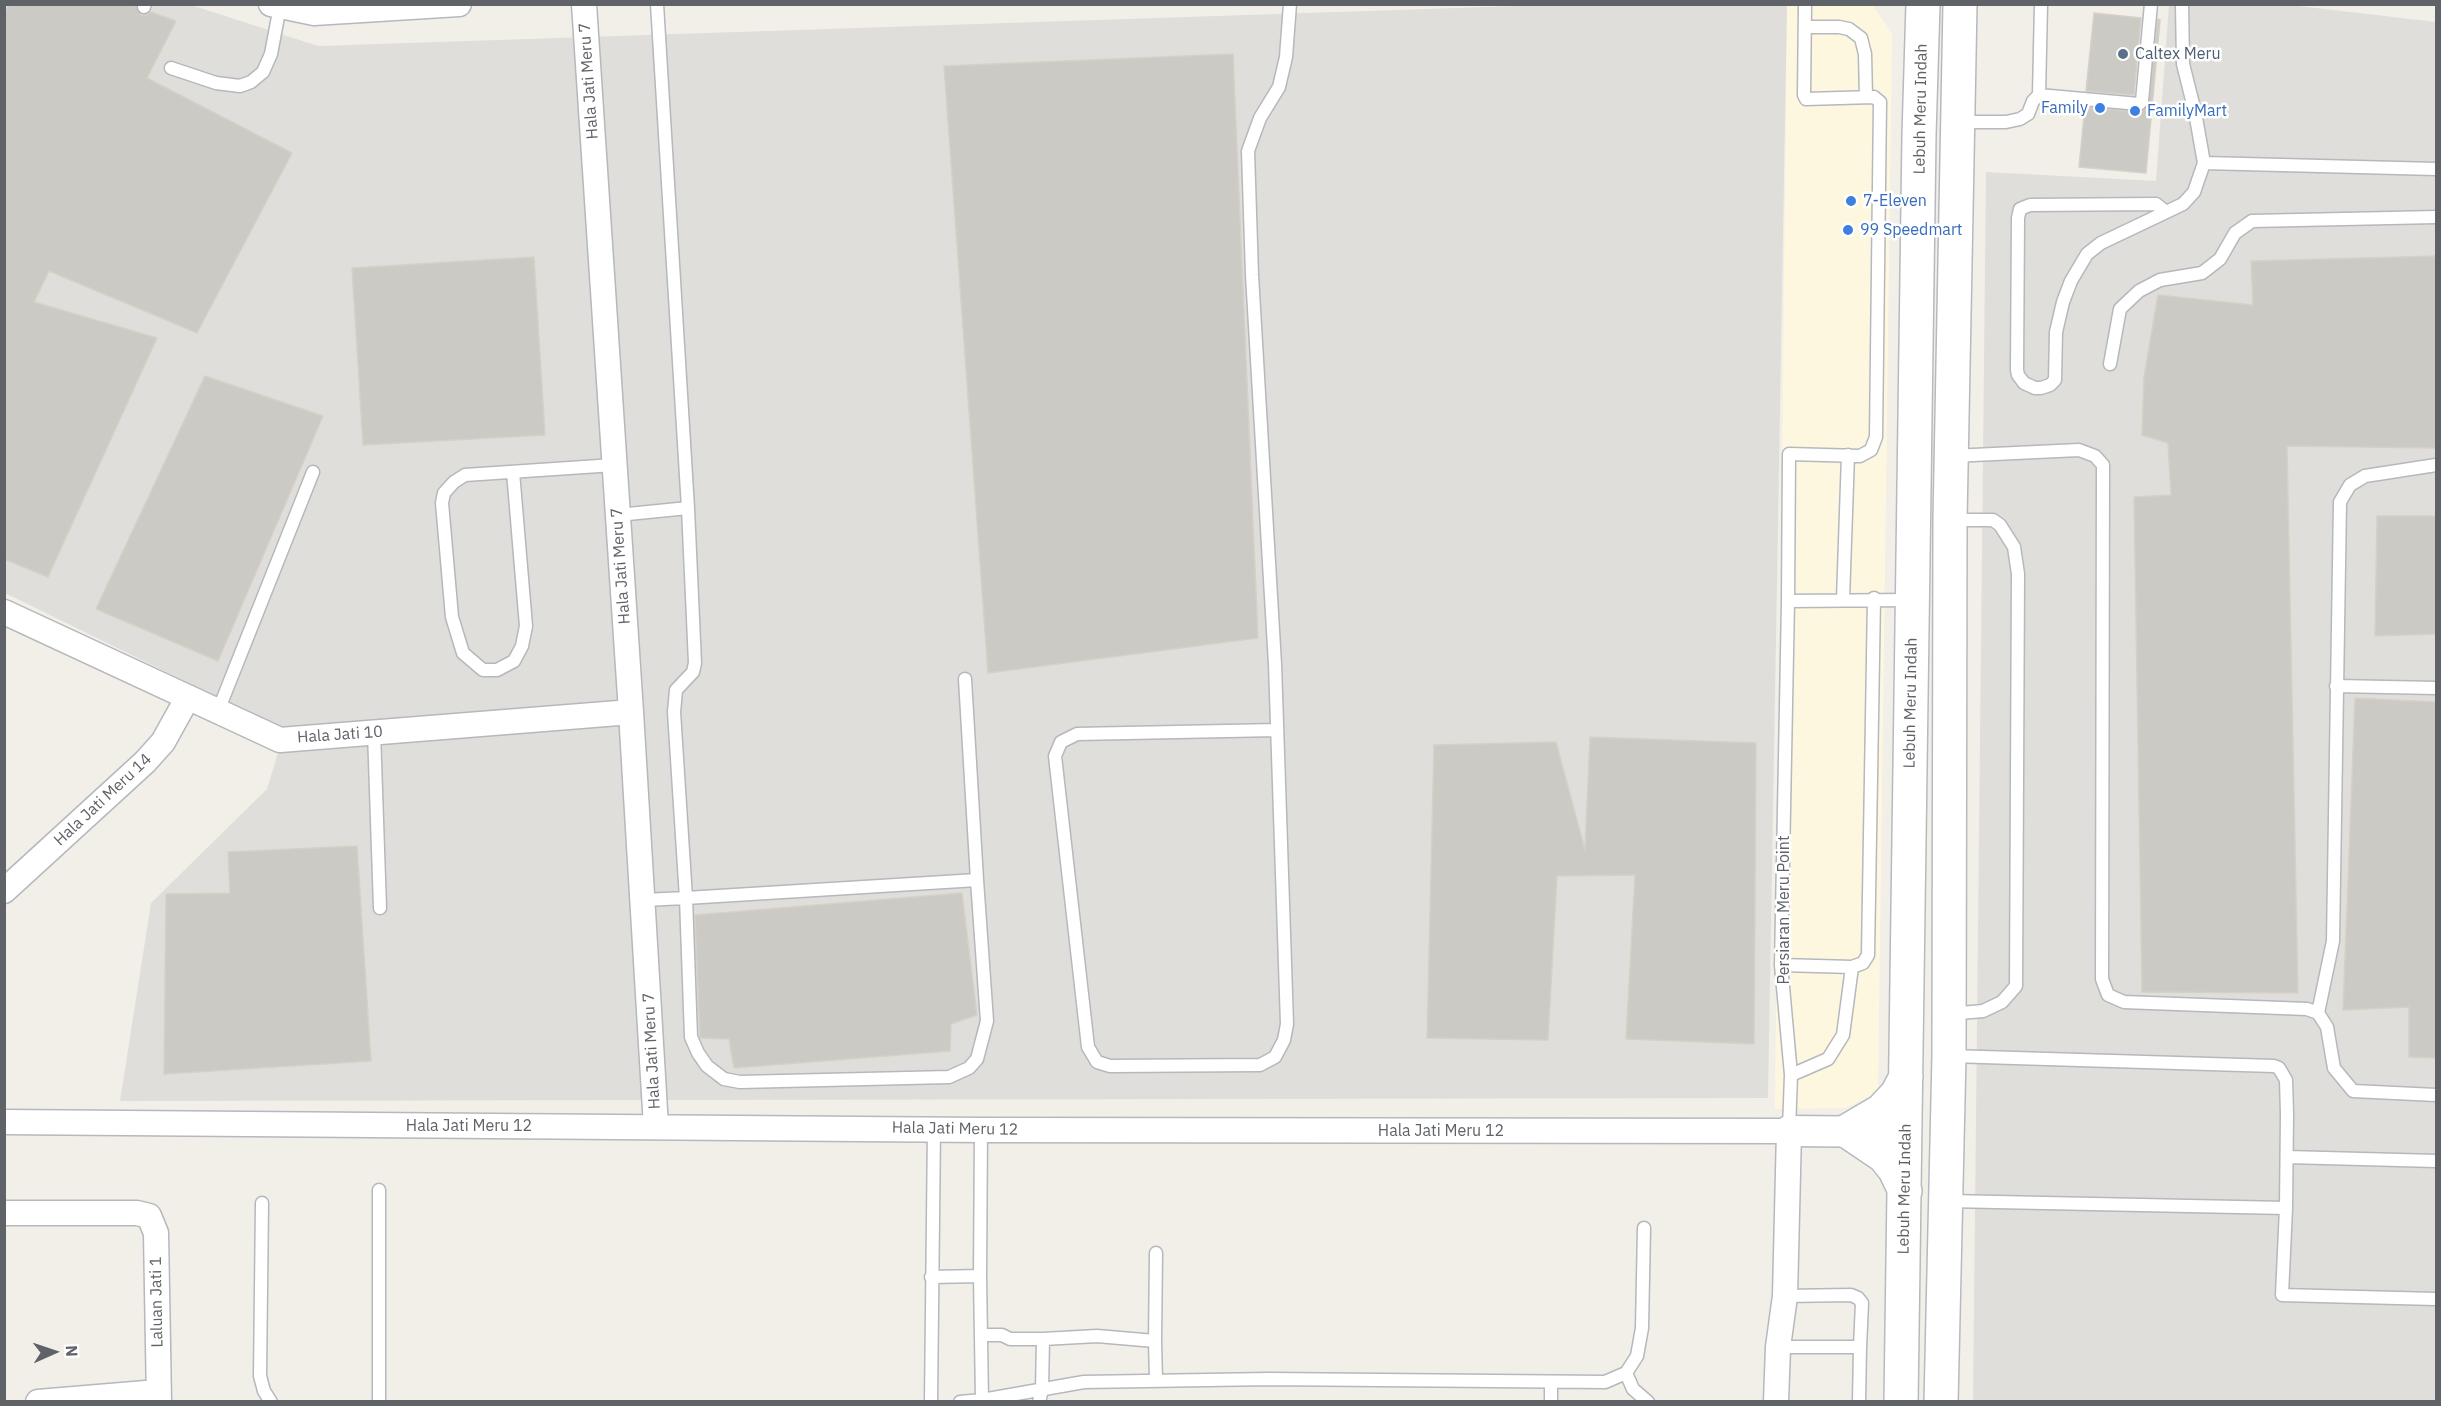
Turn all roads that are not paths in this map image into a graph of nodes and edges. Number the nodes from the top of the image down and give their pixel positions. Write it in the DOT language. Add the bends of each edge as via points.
graph roads {
  1 [pos="459,4"];
  2 [pos="584,4"];
  3 [pos="657,4"];
  4 [pos="1290,4"];
  5 [pos="1805,4"];
  6 [pos="1923,4"];
  7 [pos="1960,4"];
  8 [pos="2041,4"];
  9 [pos="2151,4"];
  10 [pos="2182,4"];
  11 [pos="275,5"];
  12 [pos="1805,27"];
  13 [pos="171,68"];
  14 [pos="2039,95"];
  15 [pos="1866,97"];
  16 [pos="1958,122"];
  17 [pos="2204,163"];
  18 [pos="2436,168"];
  19 [pos="2166,212"];
  20 [pos="2436,217"];
  21 [pos="2110,364"];
  22 [pos="1848,455"];
  23 [pos="1951,456"];
  24 [pos="614,465"];
  25 [pos="2436,465"];
  26 [pos="313,472"];
  27 [pos="513,472"];
  28 [pos="688,508"];
  29 [pos="618,515"];
  30 [pos="1950,520"];
  31 [pos="1874,598"];
  32 [pos="1843,599"];
  33 [pos="1913,600"];
  34 [pos="1788,601"];
  35 [pos="4,612"];
  36 [pos="965,679"];
  37 [pos="2336,686"];
  38 [pos="2436,688"];
  39 [pos="188,697"];
  40 [pos="218,711"];
  41 [pos="631,712"];
  42 [pos="1277,730"];
  43 [pos="374,732"];
  44 [pos="977,880"];
  45 [pos="4,891"];
  46 [pos="686,898"];
  47 [pos="643,900"];
  48 [pos="380,908"];
  49 [pos="1781,965"];
  50 [pos="1851,967"];
  51 [pos="2318,1013"];
  52 [pos="1948,1039"];
  53 [pos="1791,1075"];
  54 [pos="1906,1077"];
  55 [pos="2436,1095"];
  56 [pos="4,1122"];
  57 [pos="656,1127"];
  58 [pos="934,1128"];
  59 [pos="981,1130"];
  60 [pos="1789,1131"];
  61 [pos="1846,1131"];
  62 [pos="1905,1132"];
  63 [pos="2287,1157"];
  64 [pos="2436,1161"];
  65 [pos="379,1190"];
  66 [pos="1905,1191"];
  67 [pos="1946,1201"];
  68 [pos="262,1203"];
  69 [pos="2286,1208"];
  70 [pos="4,1213"];
  71 [pos="1644,1228"];
  72 [pos="1156,1253"];
  73 [pos="980,1276"];
  74 [pos="931,1277"];
  75 [pos="1944,1283"];
  76 [pos="1785,1296"];
  77 [pos="2436,1299"];
  78 [pos="981,1335"];
  79 [pos="1042,1339"];
  80 [pos="1155,1341"];
  81 [pos="1778,1347"];
  82 [pos="1860,1347"];
  83 [pos="1626,1373"];
  84 [pos="1156,1381"];
  85 [pos="1551,1383"];
  86 [pos="1040,1396"];
  87 [pos="159,1397"];
  88 [pos="982,1400"];
  89 [pos="38,1401"];
  90 [pos="271,1401"];
  91 [pos="379,1401"];
  92 [pos="931,1401"];
  93 [pos="960,1401"];
  94 [pos="1551,1401"];
  95 [pos="1648,1401"];
  96 [pos="1776,1401"];
  97 [pos="1859,1401"];
  98 [pos="1901,1401"];
  99 [pos="1941,1401"];
  1 -- 11 [label="street" via="314,14"];
  2 -- 24 [label="street, Hala Jati Meru 7"];
  3 -- 28 [label="lane"];
  4 -- 42 [label="lane" via="1279,87 1260,118 1248,151"];
  5 -- 12 [label="lane"];
  6 -- 33 [label="main road, Lebuh Meru Indah"];
  7 -- 16 [label="main road"];
  8 -- 14 [label="lane"];
  9 -- 14 [label="lane" via="2139,105"];
  10 -- 17 [label="lane" via="2183,64"];
  11 -- 13 [label="lane" via="272,54 263,72 251,82 240,86 216,83"];
  12 -- 15 [label="lane" via="1839,27 1861,38"];
  12 -- 15 [label="lane" via="1806,98"];
  14 -- 16 [label="lane" via="2028,114 2020,119"];
  15 -- 22 [label="lane" via="1876,98 1880,104 1876,438 1871,450 1860,456"];
  16 -- 23 [label="main road"];
  17 -- 18 [label="lane"];
  17 -- 19 [label="lane" via="2194,192 2183,204"];
  19 -- 19 [label="lane" via="2101,243 2087,254 2063,302 2056,332 2055,381 2042,388 2024,383 2017,370 2020,209 2030,205 2156,204"];
  20 -- 21 [label="lane" via="2252,221 2235,233 2220,259 2202,273 2160,280 2139,291 2120,309"];
  22 -- 32 [label="lane"];
  22 -- 34 [label="lane, Persiaran Meru Point" via="1789,454"];
  23 -- 30 [label="main road"];
  23 -- 51 [label="lane" via="2079,450 2095,456 2103,465 2102,979 2108,995 2124,1002 2307,1009"];
  24 -- 27 [label="lane"];
  24 -- 29 [label="street, Hala Jati Meru 7"];
  25 -- 37 [label="lane" via="2365,476 2350,485 2340,502"];
  26 -- 40 [label="lane"];
  27 -- 27 [label="lane" via="526,626 514,661 497,670 483,670 463,653 457,638 442,503 444,493 465,475"];
  28 -- 29 [label="lane"];
  28 -- 46 [label="lane" via="695,663 693,672 676,690 674,712"];
  29 -- 41 [label="street, Hala Jati Meru 7"];
  30 -- 52 [label="main road"];
  30 -- 52 [label="lane" via="1993,520 2000,525 2014,547 2018,586 2016,986 2002,1002 1983,1011"];
  31 -- 32 [label="lane"];
  31 -- 33 [label="lane"];
  31 -- 50 [label="lane" via="1868,955 1863,963"];
  32 -- 34 [label="lane"];
  33 -- 54 [label="main road, Lebuh Meru Indah"];
  34 -- 49 [label="lane, Persiaran Meru Point"];
  35 -- 39 [label="street, Hala Jati 10"];
  36 -- 44 [label="lane"];
  37 -- 38 [label="lane"];
  37 -- 51 [label="lane" via="2333,941"];
  39 -- 40 [label="street, Hala Jati 10"];
  39 -- 45 [label="street, Hala Jati Meru 14" via="162,742 145,762"];
  40 -- 43 [label="street, Hala Jati 10" via="279,740"];
  41 -- 43 [label="street, Hala Jati 10"];
  41 -- 47 [label="street, Hala Jati Meru 7"];
  42 -- 42 [label="lane" via="1287,1024 1275,1057 1260,1065 1110,1066 1097,1062 1088,1047 1056,768 1055,756 1061,742 1077,734"];
  43 -- 48 [label="lane"];
  44 -- 46 [label="lane"];
  44 -- 46 [label="lane" via="987,1021 977,1059 969,1068 949,1077 740,1082 724,1079 706,1066 692,1037"];
  46 -- 47 [label="lane"];
  47 -- 57 [label="street, Hala Jati Meru 7"];
  49 -- 50 [label="lane"];
  49 -- 53 [label="lane, Persiaran Meru Point"];
  50 -- 53 [label="lane" via="1843,1035 1828,1059"];
  51 -- 55 [label="lane" via="2327,1027 2334,1068 2353,1091"];
  52 -- 62 [label="main road" via="1929,1113 1921,1124"];
  52 -- 63 [label="lane" via="2274,1066 2286,1080"];
  52 -- 67 [label="main road"];
  53 -- 60 [label="lane, Persiaran Meru Point"];
  54 -- 61 [label="main road" via="1897,1094 1876,1115"];
  54 -- 62 [label="main road, Lebuh Meru Indah"];
  56 -- 57 [label="street, Hala Jati Meru 12"];
  57 -- 58 [label="street, Hala Jati Meru 12"];
  58 -- 59 [label="street, Hala Jati Meru 12"];
  58 -- 74 [label="lane"];
  59 -- 60 [label="street, Hala Jati Meru 12"];
  59 -- 73 [label="lane"];
  60 -- 61 [label="street, Hala Jati Meru 12"];
  60 -- 76 [label="street, Persiaran Meru Point"];
  61 -- 62 [label="street, Hala Jati Meru 12"];
  61 -- 66 [label="main road" via="1884,1156"];
  62 -- 66 [label="main road, Lebuh Meru Indah"];
  62 -- 75 [label="main road" via="1921,1140 1932,1157"];
  63 -- 64 [label="lane"];
  63 -- 69 [label="lane"];
  65 -- 91 [label="lane"];
  66 -- 98 [label="main road, Lebuh Meru Indah"];
  67 -- 69 [label="lane"];
  67 -- 75 [label="main road"];
  68 -- 90 [label="lane" via="260,1376"];
  69 -- 77 [label="lane" via="2282,1295"];
  70 -- 87 [label="street, Laluan Jati 1" via="149,1216 156,1233"];
  71 -- 83 [label="lane" via="1642,1328 1636,1356"];
  72 -- 80 [label="lane"];
  73 -- 74 [label="lane"];
  73 -- 78 [label="lane"];
  74 -- 92 [label="lane"];
  75 -- 99 [label="main road"];
  76 -- 81 [label="street, Persiaran Meru Point"];
  76 -- 82 [label="lane" via="1858,1298 1862,1303"];
  78 -- 79 [label="lane"];
  78 -- 88 [label="lane"];
  79 -- 80 [label="lane" via="1097,1336"];
  79 -- 86 [label="lane"];
  80 -- 84 [label="lane"];
  81 -- 82 [label="lane"];
  81 -- 96 [label="street, Persiaran Meru Point"];
  82 -- 97 [label="lane"];
  83 -- 85 [label="lane" via="1605,1382"];
  83 -- 95 [label="lane" via="1633,1389"];
  84 -- 85 [label="lane"];
  84 -- 86 [label="lane" via="1084,1382"];
  85 -- 94 [label="lane"];
  86 -- 88 [label="lane"];
  87 -- 89 [label="street"];
  88 -- 93 [label="lane"];
}
